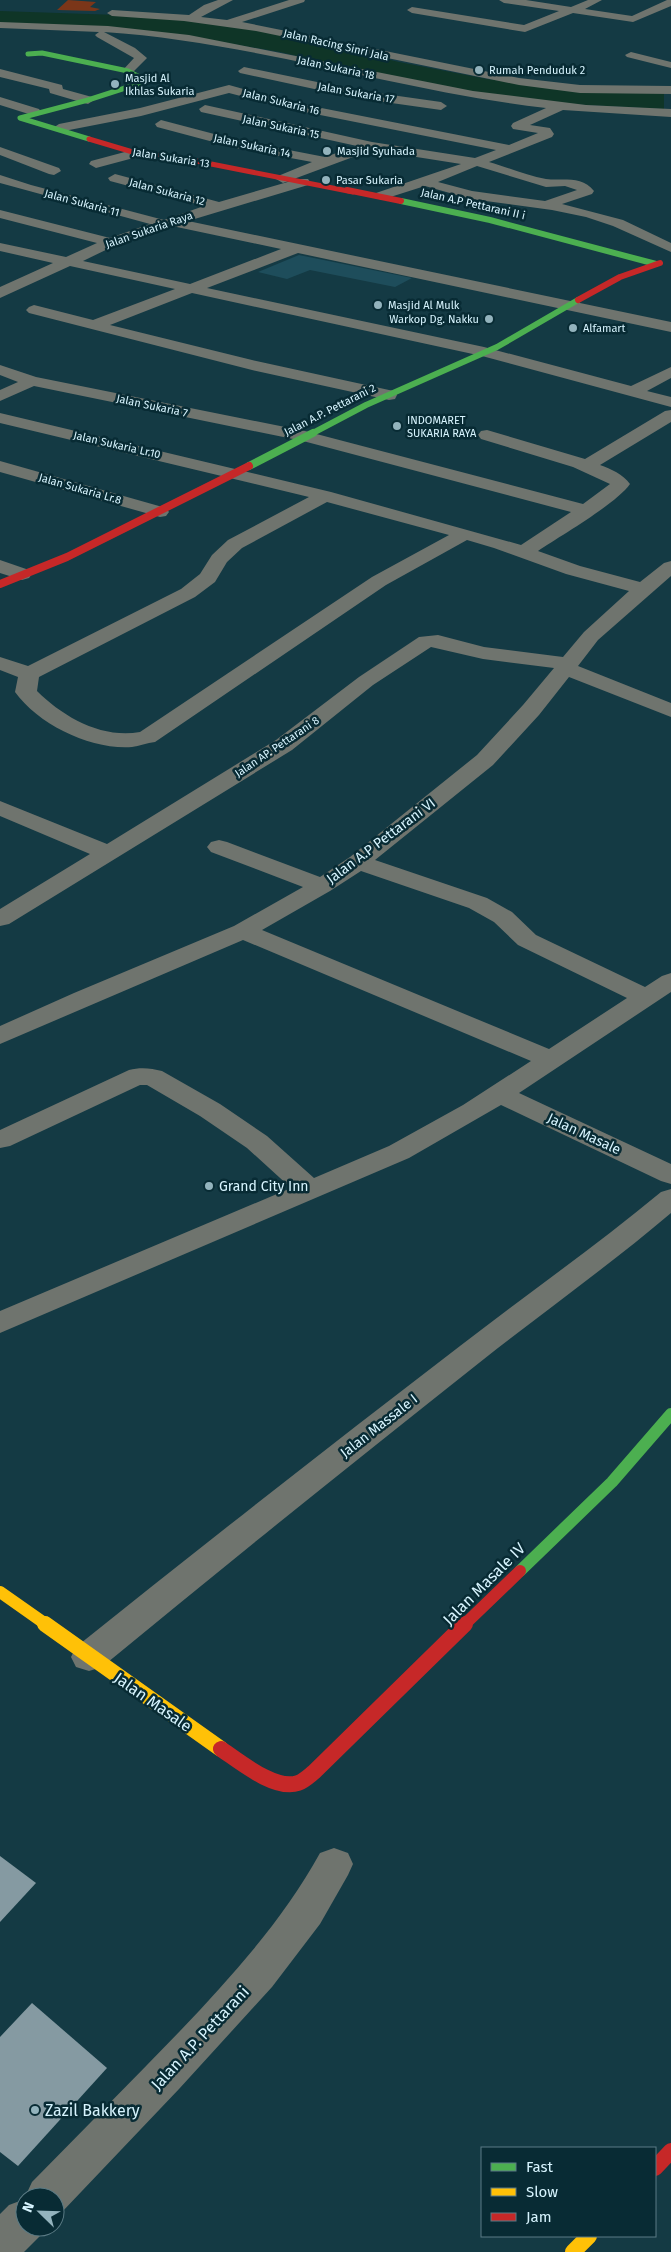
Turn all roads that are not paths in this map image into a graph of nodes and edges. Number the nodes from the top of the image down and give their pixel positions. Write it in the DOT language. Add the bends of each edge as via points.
graph roads {
  1 [pos="228,0"];
  2 [pos="300,0"];
  3 [pos="504,0"];
  4 [pos="597,0"];
  5 [pos="671,2"];
  6 [pos="135,3"];
  7 [pos="155,6"];
  8 [pos="412,10"];
  9 [pos="574,10"];
  10 [pos="103,12"];
  11 [pos="220,23"];
  12 [pos="0,25"];
  13 [pos="96,30"];
  14 [pos="28,54"];
  15 [pos="631,55"];
  16 [pos="652,60"];
  17 [pos="671,65"];
  18 [pos="628,67"];
  19 [pos="128,71"];
  20 [pos="244,71"];
  21 [pos="0,73"];
  22 [pos="671,90"];
  23 [pos="492,97"];
  24 [pos="88,100"];
  25 [pos="0,101"];
  26 [pos="563,106"];
  27 [pos="451,107"];
  28 [pos="205,109"];
  29 [pos="470,109"];
  30 [pos="36,112"];
  31 [pos="671,113"];
  32 [pos="438,123"];
  33 [pos="161,124"];
  34 [pos="59,128"];
  35 [pos="417,130"];
  36 [pos="372,146"];
  37 [pos="512,148"];
  38 [pos="0,151"];
  39 [pos="136,153"];
  40 [pos="326,161"];
  41 [pos="476,162"];
  42 [pos="96,164"];
  43 [pos="54,171"];
  44 [pos="0,178"];
  45 [pos="114,178"];
  46 [pos="283,179"];
  47 [pos="303,182"];
  48 [pos="425,182"];
  49 [pos="381,196"];
  50 [pos="546,205"];
  51 [pos="219,206"];
  52 [pos="0,214"];
  53 [pos="168,223"];
  54 [pos="111,242"];
  55 [pos="0,247"];
  56 [pos="298,248"];
  57 [pos="671,248"];
  58 [pos="671,260"];
  59 [pos="70,262"];
  60 [pos="656,264"];
  61 [pos="0,282"];
  62 [pos="20,286"];
  63 [pos="192,287"];
  64 [pos="0,293"];
  65 [pos="566,306"];
  66 [pos="34,310"];
  67 [pos="95,325"];
  68 [pos="671,327"];
  69 [pos="484,352"];
  70 [pos="0,370"];
  71 [pos="671,372"];
  72 [pos="32,380"];
  73 [pos="632,392"];
  74 [pos="389,395"];
  75 [pos="0,396"];
  76 [pos="671,402"];
  77 [pos="671,415"];
  78 [pos="0,418"];
  79 [pos="487,435"];
  80 [pos="305,436"];
  81 [pos="0,466"];
  82 [pos="586,466"];
  83 [pos="235,473"];
  84 [pos="325,496"];
  85 [pos="584,510"];
  86 [pos="160,512"];
  87 [pos="465,534"];
  88 [pos="525,551"];
  89 [pos="0,566"];
  90 [pos="671,567"];
  91 [pos="22,574"];
  92 [pos="0,584"];
  93 [pos="643,589"];
  94 [pos="0,663"];
  95 [pos="566,666"];
  96 [pos="29,674"];
  97 [pos="667,704"];
  98 [pos="0,808"];
  99 [pos="219,847"];
  100 [pos="109,853"];
  101 [pos="358,862"];
  102 [pos="322,886"];
  103 [pos="4,914"];
  104 [pos="243,932"];
  105 [pos="663,989"];
  106 [pos="0,1036"];
  107 [pos="550,1059"];
  108 [pos="498,1093"];
  109 [pos="0,1140"];
  110 [pos="671,1176"];
  111 [pos="312,1190"];
  112 [pos="671,1198"];
  113 [pos="0,1323"];
  114 [pos="671,1414"];
  115 [pos="0,1592"];
  116 [pos="89,1657"];
  117 [pos="314,1772"];
  118 [pos="334,1864"];
  119 [pos="671,2151"];
  120 [pos="656,2167"];
  121 [pos="57,2187"];
  122 [pos="15,2230"];
  123 [pos="588,2237"];
  124 [pos="0,2245"];
  125 [pos="573,2252"];
  1 -- 11 [label="street" via="193,17"];
  2 -- 11 [label="street"];
  3 -- 9 [label="street"];
  4 -- 9 [label="street"];
  5 -- 9 [label="street" via="633,19"];
  6 -- 7 [label="street"];
  8 -- 9 [label="street" via="525,29"];
  10 -- 11 [label="street, Jalan Racing Sinri Jala"];
  11 -- 22 [label="street, Jalan Racing Sinri Jala" via="304,37 424,65 550,86"];
  12 -- 13 [label="street, Jalan Sukaria 18"];
  13 -- 19 [label="street" via="141,58"];
  13 -- 23 [label="street, Jalan Sukaria 18" via="214,42"];
  14 -- 19 [label="street" via="42,53"];
  15 -- 16 [label="street"];
  16 -- 17 [label="street"];
  16 -- 18 [label="street"];
  19 -- 24 [label="street" via="147,81"];
  20 -- 27 [label="street, Jalan Sukaria 17" via="356,94"];
  21 -- 24 [label="street" via="58,88 54,90"];
  23 -- 26 [label="street, Jalan Sukaria 18"];
  23 -- 29 [label="street"];
  24 -- 30 [label="street"];
  25 -- 30 [label="street"];
  26 -- 31 [label="street, Jalan Sukaria 18"];
  26 -- 37 [label="street" via="518,126 548,134"];
  28 -- 36 [label="street, Jalan Sukaria 15"];
  30 -- 34 [label="street, Jalan Sukaria 13" via="20,118"];
  32 -- 35 [label="street"];
  33 -- 40 [label="street, Jalan Sukaria 14" via="236,144"];
  34 -- 35 [label="street, Jalan Sukaria 16" via="141,112 229,89 290,105"];
  34 -- 39 [label="street, Jalan Sukaria 13"];
  35 -- 36 [label="street"];
  35 -- 37 [label="street, Jalan Sukaria 16"];
  36 -- 40 [label="street"];
  36 -- 41 [label="street, Jalan Sukaria 15"];
  37 -- 41 [label="street"];
  38 -- 43 [label="street"];
  39 -- 42 [label="street"];
  39 -- 46 [label="street, Jalan Sukaria 13" via="191,160"];
  40 -- 46 [label="street"];
  41 -- 48 [label="street"];
  41 -- 50 [label="street, Jalan Sukaria 15" via="546,182 566,182 587,191"];
  44 -- 53 [label="street, Jalan Sukaria 11" via="26,188"];
  45 -- 51 [label="street, Jalan Sukaria 12"];
  46 -- 47 [label="street, Jalan A.P Pettarani II i"];
  47 -- 49 [label="street, Jalan A.P Pettarani II i"];
  47 -- 51 [label="street, Jalan Sukaria Raya"];
  48 -- 49 [label="street"];
  48 -- 50 [label="street" via="471,195"];
  49 -- 60 [label="street, Jalan A.P Pettarani II i" via="499,222"];
  50 -- 57 [label="street" via="618,223"];
  51 -- 53 [label="street, Jalan Sukaria Raya"];
  52 -- 54 [label="street"];
  53 -- 54 [label="street, Jalan Sukaria Raya"];
  53 -- 56 [label="street, Jalan Sukaria 11"];
  54 -- 59 [label="street, Jalan Sukaria Raya"];
  55 -- 59 [label="street"];
  56 -- 63 [label="street"];
  56 -- 65 [label="street, Jalan Sukaria 11"];
  58 -- 60 [label="street, Jalan A.P. Pettarani 2"];
  59 -- 62 [label="street, Jalan Sukaria Raya"];
  59 -- 63 [label="street"];
  60 -- 65 [label="street, Jalan A.P. Pettarani 2" via="620,277"];
  61 -- 62 [label="street"];
  62 -- 64 [label="street, Jalan Sukaria Raya"];
  63 -- 67 [label="street"];
  63 -- 69 [label="street"];
  65 -- 68 [label="street, Jalan Sukaria 11"];
  65 -- 69 [label="street, Jalan A.P. Pettarani 2"];
  66 -- 67 [label="street"];
  67 -- 74 [label="street"];
  69 -- 73 [label="street"];
  69 -- 74 [label="street, Jalan A.P. Pettarani 2"];
  70 -- 72 [label="street, Jalan Sukaria 7"];
  71 -- 73 [label="street"];
  72 -- 75 [label="street"];
  72 -- 80 [label="street, Jalan Sukaria 7"];
  73 -- 76 [label="street"];
  74 -- 80 [label="street, Jalan A.P. Pettarani 2"];
  77 -- 82 [label="street"];
  78 -- 83 [label="street, Jalan Sukaria Lr.10"];
  79 -- 82 [label="street"];
  80 -- 83 [label="street, Jalan A.P. Pettarani 2"];
  80 -- 85 [label="street, Jalan Sukaria 7"];
  81 -- 86 [label="street, Jalan Sukaria Lr.8"];
  82 -- 85 [label="street" via="621,484"];
  83 -- 84 [label="street, Jalan Sukaria Lr.10"];
  83 -- 86 [label="street, Jalan A.P. Pettarani 2"];
  84 -- 87 [label="street, Jalan Sukaria Lr.10"];
  84 -- 96 [label="street" via="236,544 219,559 208,578 188,593"];
  85 -- 88 [label="street"];
  86 -- 91 [label="street, Jalan A.P. Pettarani 2" via="66,557"];
  87 -- 88 [label="street, Jalan Sukaria Lr.10"];
  87 -- 96 [label="street" via="379,581 147,737 117,740 69,725 26,692"];
  88 -- 93 [label="street, Jalan Sukaria Lr.10" via="573,570"];
  89 -- 91 [label="street"];
  90 -- 93 [label="street, Jalan A.P Pettarani VI"];
  91 -- 92 [label="street, Jalan A.P. Pettarani 2"];
  93 -- 95 [label="street, Jalan A.P Pettarani VI" via="591,636"];
  94 -- 96 [label="street"];
  95 -- 97 [label="street, Jalan AP. Pettarani 8"];
  95 -- 100 [label="street, Jalan AP. Pettarani 8" via="484,654 438,641 426,641 366,681 284,744"];
  95 -- 101 [label="street, Jalan A.P Pettarani VI" via="485,760"];
  98 -- 100 [label="street"];
  99 -- 102 [label="street"];
  100 -- 103 [label="street, Jalan AP. Pettarani 8"];
  101 -- 102 [label="street, Jalan A.P Pettarani VI"];
  101 -- 105 [label="street" via="478,903 503,917 527,940"];
  102 -- 104 [label="street, Jalan A.P Pettarani VI"];
  104 -- 106 [label="street, Jalan A.P Pettarani VI" via="82,998"];
  104 -- 107 [label="street"];
  105 -- 107 [label="street"];
  107 -- 108 [label="street"];
  108 -- 110 [label="street, Jalan Masale"];
  108 -- 111 [label="street" via="473,1111 399,1152"];
  109 -- 111 [label="street" via="131,1079 146,1076 210,1110 257,1142"];
  111 -- 113 [label="street"];
  112 -- 116 [label="street, Jalan Massale I" via="620,1241 257,1520"];
  114 -- 117 [label="street, Jalan Masale IV" via="612,1482"];
  115 -- 116 [label="street, Jalan Masale"];
  116 -- 117 [label="street, Jalan Masale" via="247,1767 268,1778 283,1784 297,1784"];
  118 -- 121 [label="street, Jalan A.P. Pettarani" via="319,1894 286,1944"];
  119 -- 120 [label="street"];
  122 -- 124 [label="street"];
  123 -- 125 [label="street"];
}
